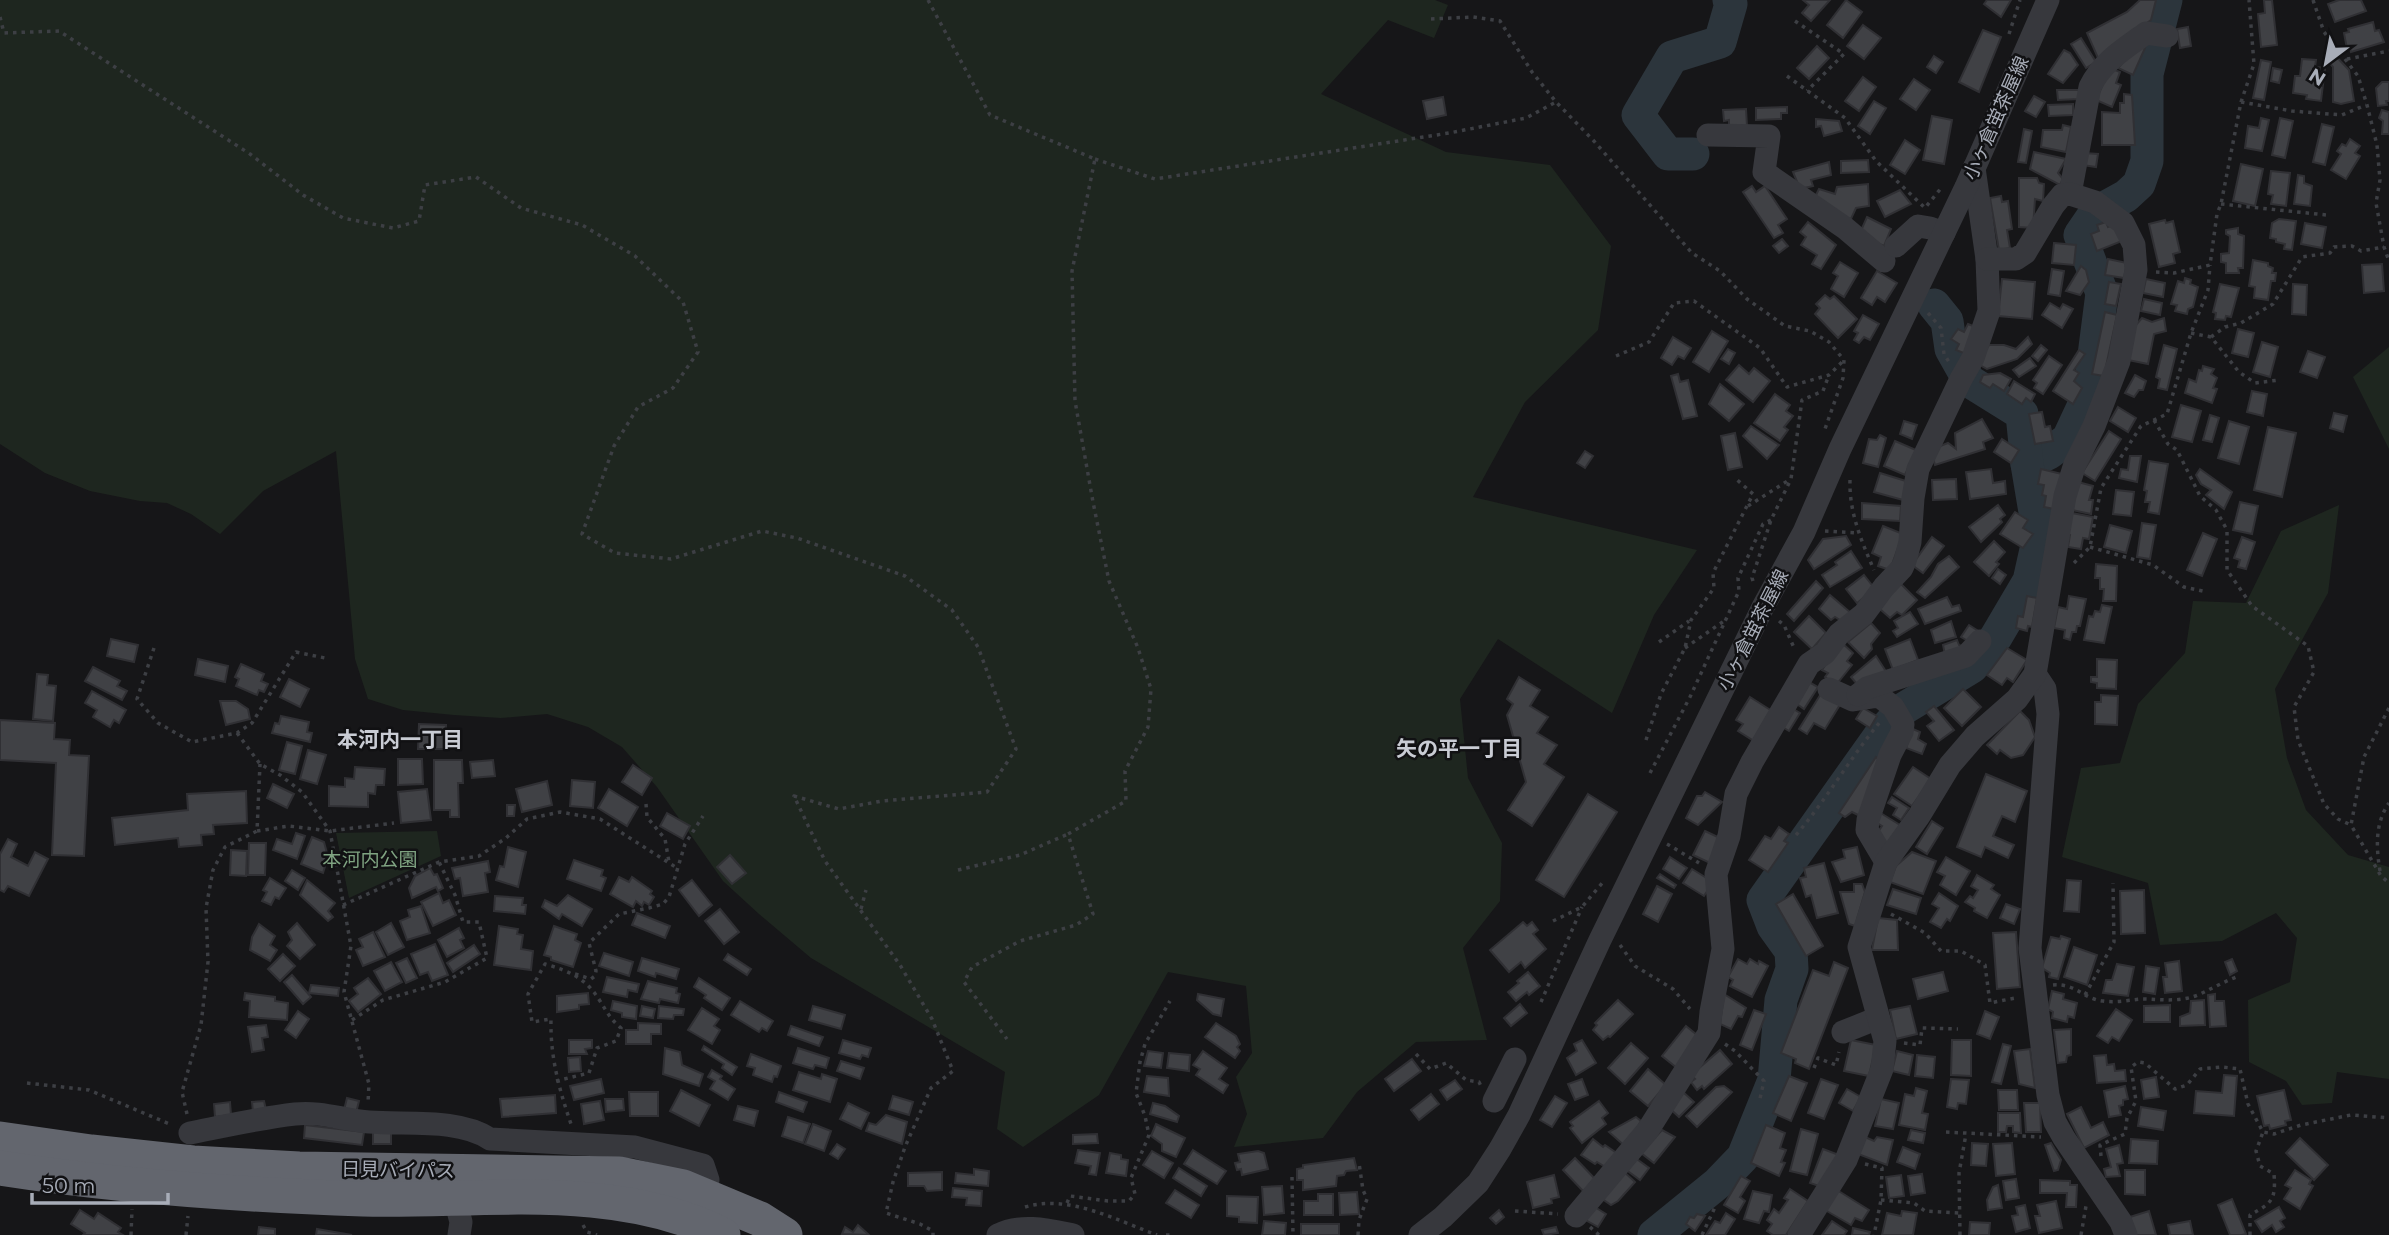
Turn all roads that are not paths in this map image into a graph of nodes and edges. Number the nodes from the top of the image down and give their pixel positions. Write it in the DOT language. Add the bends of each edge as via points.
graph roads {
  1 [pos="2048,0"];
  2 [pos="2157,34"];
  3 [pos="1709,135"];
  4 [pos="1974,169"];
  5 [pos="2070,194"];
  6 [pos="1944,233"];
  7 [pos="1987,259"];
  8 [pos="1980,641"];
  9 [pos="2035,674"];
  10 [pos="1829,689"];
  11 [pos="1853,700"];
  12 [pos="1886,862"];
  13 [pos="1878,1018"];
  14 [pos="1843,1032"];
  15 [pos="1515,1059"];
  16 [pos="1494,1101"];
  17 [pos="190,1133"];
  18 [pos="0,1139"];
  19 [pos="64,1163"];
  20 [pos="0,1168"];
  21 [pos="446,1185"];
  22 [pos="1576,1216"];
  23 [pos="706,1217"];
  24 [pos="459,1235"];
  25 [pos="785,1235"];
  26 [pos="998,1235"];
  27 [pos="1073,1235"];
  28 [pos="1420,1235"];
  29 [pos="1798,1235"];
  30 [pos="2126,1235"];
  1 -- 4 [label="street, 小ヶ倉蛍茶屋線"];
  2 -- 5 [label="street" via="2115,55 2096,74"];
  3 -- 6 [label="street" via="1769,136 1764,172 1845,229 1890,253 1918,226"];
  4 -- 6 [label="street, 小ヶ倉蛍茶屋線"];
  4 -- 7 [label="street"];
  5 -- 7 [label="street" via="2062,195 2053,206 2025,253 2016,258"];
  5 -- 9 [label="street" via="2095,202 2123,222 2134,245 2136,270 2119,361 2065,496"];
  6 -- 28 [label="street, 小ヶ倉蛍茶屋線" via="1804,532 1763,607 1518,1115 1478,1183"];
  7 -- 22 [label="street" via="1989,311 1918,469 1910,542 1902,568 1864,614 1809,664 1736,794 1730,836 1716,874 1723,949 1710,1023 1648,1130"];
  8 -- 11 [label="street" via="1966,656 1867,688"];
  9 -- 12 [label="street" via="2017,699 1950,765"];
  9 -- 30 [label="street" via="2045,689 2048,713 2030,948 2048,1095 2055,1122"];
  10 -- 11 [label="street"];
  11 -- 12 [label="street" via="1879,696 1898,715 1902,732 1868,820 1867,830"];
  12 -- 13 [label="street" via="1859,947"];
  13 -- 14 [label="street"];
  13 -- 29 [label="street" via="1885,1041 1882,1069 1846,1160"];
  15 -- 16 [label="street"];
  17 -- 23 [label="street" via="315,1113 478,1130 490,1139 635,1147 703,1165 708,1180"];
  18 -- 19 [label="highway, 日見バイパス"];
  19 -- 20 [label="highway, 日見バイパス"];
  19 -- 21 [label="highway, 日見バイパス" via="133,1185 263,1196 368,1199"];
  21 -- 23 [label="highway, 日見バイパス" via="619,1174 683,1187"];
  21 -- 24 [label="street" via="461,1222"];
  23 -- 25 [label="highway, 日見バイパス" via="760,1219"];
  26 -- 27 [label="street" via="1009,1229 1046,1229"];
}
